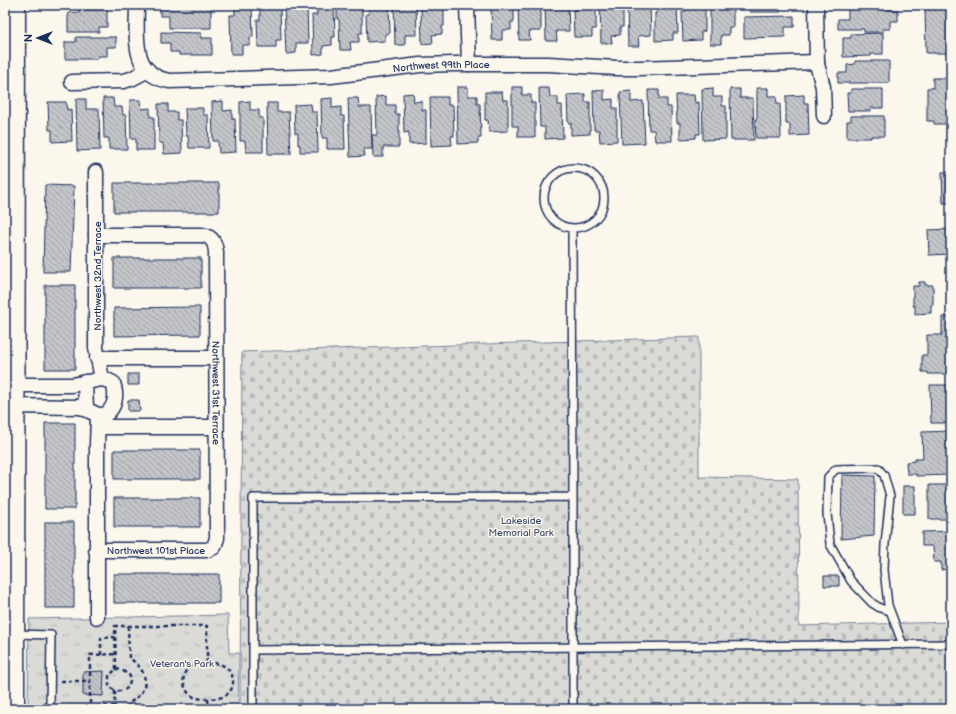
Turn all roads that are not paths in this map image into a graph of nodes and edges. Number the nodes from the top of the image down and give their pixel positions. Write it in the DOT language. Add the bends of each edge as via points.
graph roads {
  1 [pos="16,5"];
  2 [pos="137,5"];
  3 [pos="467,5"];
  4 [pos="816,5"];
  5 [pos="817,62"];
  6 [pos="469,64"];
  7 [pos="148,70"];
  8 [pos="72,82"];
  9 [pos="824,116"];
  10 [pos="96,172"];
  11 [pos="572,228"];
  12 [pos="96,235"];
  13 [pos="97,358"];
  14 [pos="216,358"];
  15 [pos="102,379"];
  16 [pos="85,382"];
  17 [pos="10,385"];
  18 [pos="10,406"];
  19 [pos="94,417"];
  20 [pos="216,427"];
  21 [pos="573,496"];
  22 [pos="214,547"];
  23 [pos="96,550"];
  24 [pos="890,610"];
  25 [pos="97,617"];
  26 [pos="15,634"];
  27 [pos="951,644"];
  28 [pos="903,645"];
  29 [pos="573,647"];
  30 [pos="253,650"];
  31 [pos="15,709"];
  32 [pos="50,709"];
  33 [pos="253,709"];
  34 [pos="573,709"];
  1 -- 17 [label="street"];
  2 -- 7 [label="street" via="137,48 140,60"];
  3 -- 6 [label="street"];
  4 -- 5 [label="street"];
  5 -- 6 [label="street, Northwest 99th Place" via="639,68"];
  5 -- 9 [label="street" via="823,92"];
  6 -- 7 [label="street, Northwest 99th Place" via="420,65 325,76 176,81 156,77"];
  7 -- 8 [label="street" via="123,81"];
  10 -- 12 [label="street, Northwest 32nd Terrace"];
  11 -- 11 [label="lane" via="583,228 592,223 604,206 605,195 598,178 580,168 559,171 551,178 544,200 546,210 552,219 561,226"];
  11 -- 21 [label="lane"];
  12 -- 13 [label="street, Northwest 32nd Terrace"];
  12 -- 14 [label="street, Northwest 31st Terrace" via="201,235 212,239 216,252"];
  13 -- 14 [label="street"];
  13 -- 15 [label="street, Northwest 32nd Terrace"];
  14 -- 20 [label="street, Northwest 31st Terrace"];
  15 -- 16 [label="street"];
  15 -- 19 [label="street" via="113,383 115,399 108,413"];
  16 -- 17 [label="street" via="72,385"];
  16 -- 19 [label="street"];
  17 -- 18 [label="street"];
  18 -- 19 [label="street" via="74,407"];
  18 -- 26 [label="street"];
  19 -- 20 [label="street"];
  19 -- 23 [label="street"];
  20 -- 22 [label="street, Northwest 31st Terrace" via="217,540"];
  21 -- 29 [label="lane"];
  21 -- 30 [label="lane" via="253,498"];
  22 -- 23 [label="street, Northwest 101st Place" via="207,550"];
  23 -- 25 [label="street"];
  24 -- 24 [label="lane" via="884,570 890,496 884,475 878,468 836,469 828,477 827,513 830,544 850,582 872,603"];
  24 -- 28 [label="lane"];
  26 -- 31 [label="street"];
  26 -- 32 [label="lane" via="51,635"];
  27 -- 28 [label="lane"];
  28 -- 29 [label="lane"];
  29 -- 30 [label="lane"];
  29 -- 34 [label="lane"];
  30 -- 33 [label="lane"];
}
